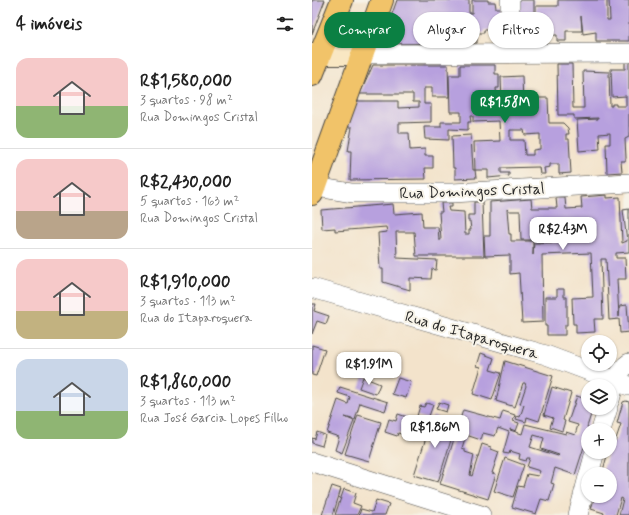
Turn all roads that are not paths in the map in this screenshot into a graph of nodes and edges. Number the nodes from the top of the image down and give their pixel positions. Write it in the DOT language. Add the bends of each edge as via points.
graph roads {
  1 [pos="342,0"];
  2 [pos="382,0"];
  3 [pos="510,0"];
  4 [pos="510,52"];
  5 [pos="629,53"];
  6 [pos="316,54"];
  7 [pos="362,54"];
  8 [pos="312,75"];
  9 [pos="629,183"];
  10 [pos="314,191"];
  11 [pos="312,288"];
  12 [pos="629,363"];
  13 [pos="622,384"];
  14 [pos="312,462"];
  15 [pos="581,503"];
  16 [pos="481,515"];
  17 [pos="578,515"];
  1 -- 6 [label="main road"];
  2 -- 7 [label="main road"];
  3 -- 4 [label="street"];
  4 -- 5 [label="street"];
  4 -- 7 [label="street"];
  6 -- 7 [label="street"];
  6 -- 8 [label="main road"];
  7 -- 10 [label="main road"];
  9 -- 10 [label="street, Rua Domingos Cristal" via="452,193"];
  11 -- 13 [label="street, Rua do Itaparoquera" via="546,355"];
  12 -- 13 [label="street" via="626,365"];
  14 -- 16 [label="street"];
  15 -- 17 [label="street"];
}
